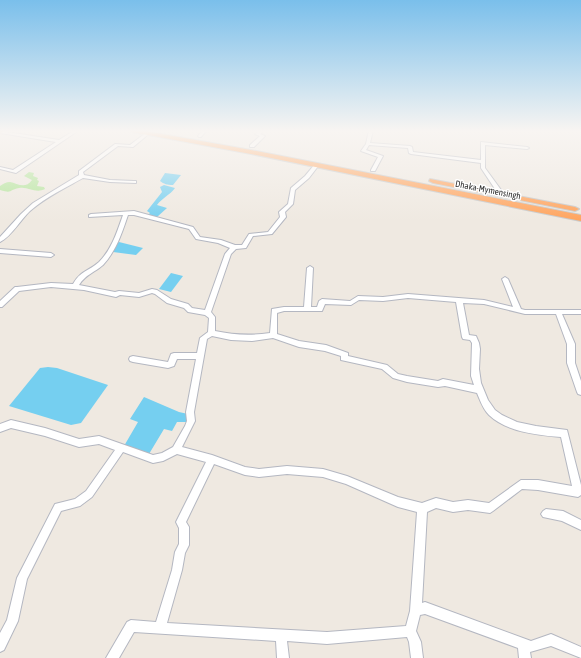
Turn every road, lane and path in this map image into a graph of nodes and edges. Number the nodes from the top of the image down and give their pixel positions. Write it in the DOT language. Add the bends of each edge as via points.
graph roads {
  1 [pos="31,161"];
  2 [pos="96,161"];
  3 [pos="295,161"];
  4 [pos="307,161"];
  5 [pos="326,161"];
  6 [pos="378,161"];
  7 [pos="473,161"];
  8 [pos="483,162"];
  9 [pos="316,165"];
  10 [pos="0,168"];
  11 [pos="373,170"];
  12 [pos="82,176"];
  13 [pos="134,182"];
  14 [pos="501,194"];
  15 [pos="516,198"];
  16 [pos="531,203"];
  17 [pos="581,212"];
  18 [pos="126,214"];
  19 [pos="91,216"];
  20 [pos="581,218"];
  21 [pos="0,240"];
  22 [pos="234,247"];
  23 [pos="0,251"];
  24 [pos="51,255"];
  25 [pos="310,268"];
  26 [pos="505,279"];
  27 [pos="75,286"];
  28 [pos="459,300"];
  29 [pos="0,305"];
  30 [pos="306,309"];
  31 [pos="518,310"];
  32 [pos="558,312"];
  33 [pos="581,312"];
  34 [pos="207,313"];
  35 [pos="211,333"];
  36 [pos="273,335"];
  37 [pos="201,356"];
  38 [pos="133,359"];
  39 [pos="480,390"];
  40 [pos="581,392"];
  41 [pos="0,428"];
  42 [pos="121,448"];
  43 [pos="176,450"];
  44 [pos="212,459"];
  45 [pos="422,508"];
  46 [pos="546,514"];
  47 [pos="581,525"];
  48 [pos="416,611"];
  49 [pos="160,628"];
  50 [pos="410,632"];
  51 [pos="281,636"];
  52 [pos="523,645"];
  53 [pos="0,646"];
  54 [pos="581,653"];
  55 [pos="112,658"];
  56 [pos="283,658"];
  57 [pos="417,658"];
  58 [pos="525,658"];
  1 -- 10 [label="street" via="14,172"];
  2 -- 12 [label="street" via="81,172"];
  3 -- 9 [label="highway, Dhaka-Mymensingh"];
  4 -- 16 [label="highway"];
  5 -- 11 [label="highway, Dhaka-Mymensingh"];
  6 -- 11 [label="street"];
  7 -- 8 [label="street"];
  8 -- 14 [label="street" via="483,168"];
  9 -- 20 [label="highway, Dhaka-Mymensingh"];
  9 -- 22 [label="street" via="307,178 293,189 290,204 282,212 283,217 276,228 270,233 251,235 244,247"];
  11 -- 14 [label="highway, Dhaka-Mymensingh"];
  12 -- 13 [label="street"];
  12 -- 21 [label="street" via="23,215"];
  14 -- 15 [label="highway, Dhaka-Mymensingh"];
  15 -- 16 [label="highway"];
  15 -- 17 [label="highway, Dhaka-Mymensingh"];
  16 -- 17 [label="highway"];
  18 -- 19 [label="street"];
  18 -- 22 [label="street" via="144,215 191,228 198,238 219,241"];
  18 -- 27 [label="street" via="121,232 110,253 92,271 83,275"];
  22 -- 34 [label="street" via="223,266"];
  23 -- 24 [label="street"];
  25 -- 30 [label="street"];
  26 -- 31 [label="street"];
  27 -- 29 [label="street" via="17,289"];
  27 -- 34 [label="street" via="116,295 139,295 152,290 190,310"];
  28 -- 30 [label="street" via="408,296 358,298 351,303 322,301 320,309"];
  28 -- 31 [label="street" via="484,302"];
  28 -- 39 [label="street" via="466,337 473,338 476,342 474,369"];
  30 -- 36 [label="street" via="284,308 274,311"];
  31 -- 32 [label="street"];
  32 -- 33 [label="street"];
  32 -- 40 [label="street" via="571,344 571,363"];
  34 -- 35 [label="street" via="212,317"];
  35 -- 36 [label="street" via="252,338"];
  35 -- 37 [label="street" via="204,338"];
  36 -- 39 [label="street" via="300,344 326,348 345,355 344,358 384,367 396,376"];
  37 -- 38 [label="street" via="174,356 168,365"];
  37 -- 43 [label="street" via="190,412 191,422"];
  39 -- 45 [label="street" via="488,408 506,421 548,432 564,433 578,492 520,484 490,508 468,505 453,507 436,503"];
  41 -- 42 [label="street" via="11,424 79,443 99,440"];
  42 -- 43 [label="street" via="153,459"];
  42 -- 53 [label="street" via="89,494 77,503 58,507 22,578 12,621"];
  43 -- 44 [label="street"];
  44 -- 45 [label="street" via="245,472 308,471 336,476 398,502"];
  44 -- 49 [label="street" via="181,522 184,527 184,545"];
  45 -- 48 [label="street"];
  46 -- 47 [label="street" via="564,516"];
  48 -- 50 [label="street"];
  48 -- 52 [label="street" via="425,608"];
  49 -- 51 [label="street"];
  49 -- 55 [label="street" via="131,626"];
  50 -- 51 [label="street" via="327,638"];
  50 -- 57 [label="street" via="415,642"];
  51 -- 56 [label="street"];
  52 -- 54 [label="street" via="531,647 551,640"];
  52 -- 58 [label="street"];
}
